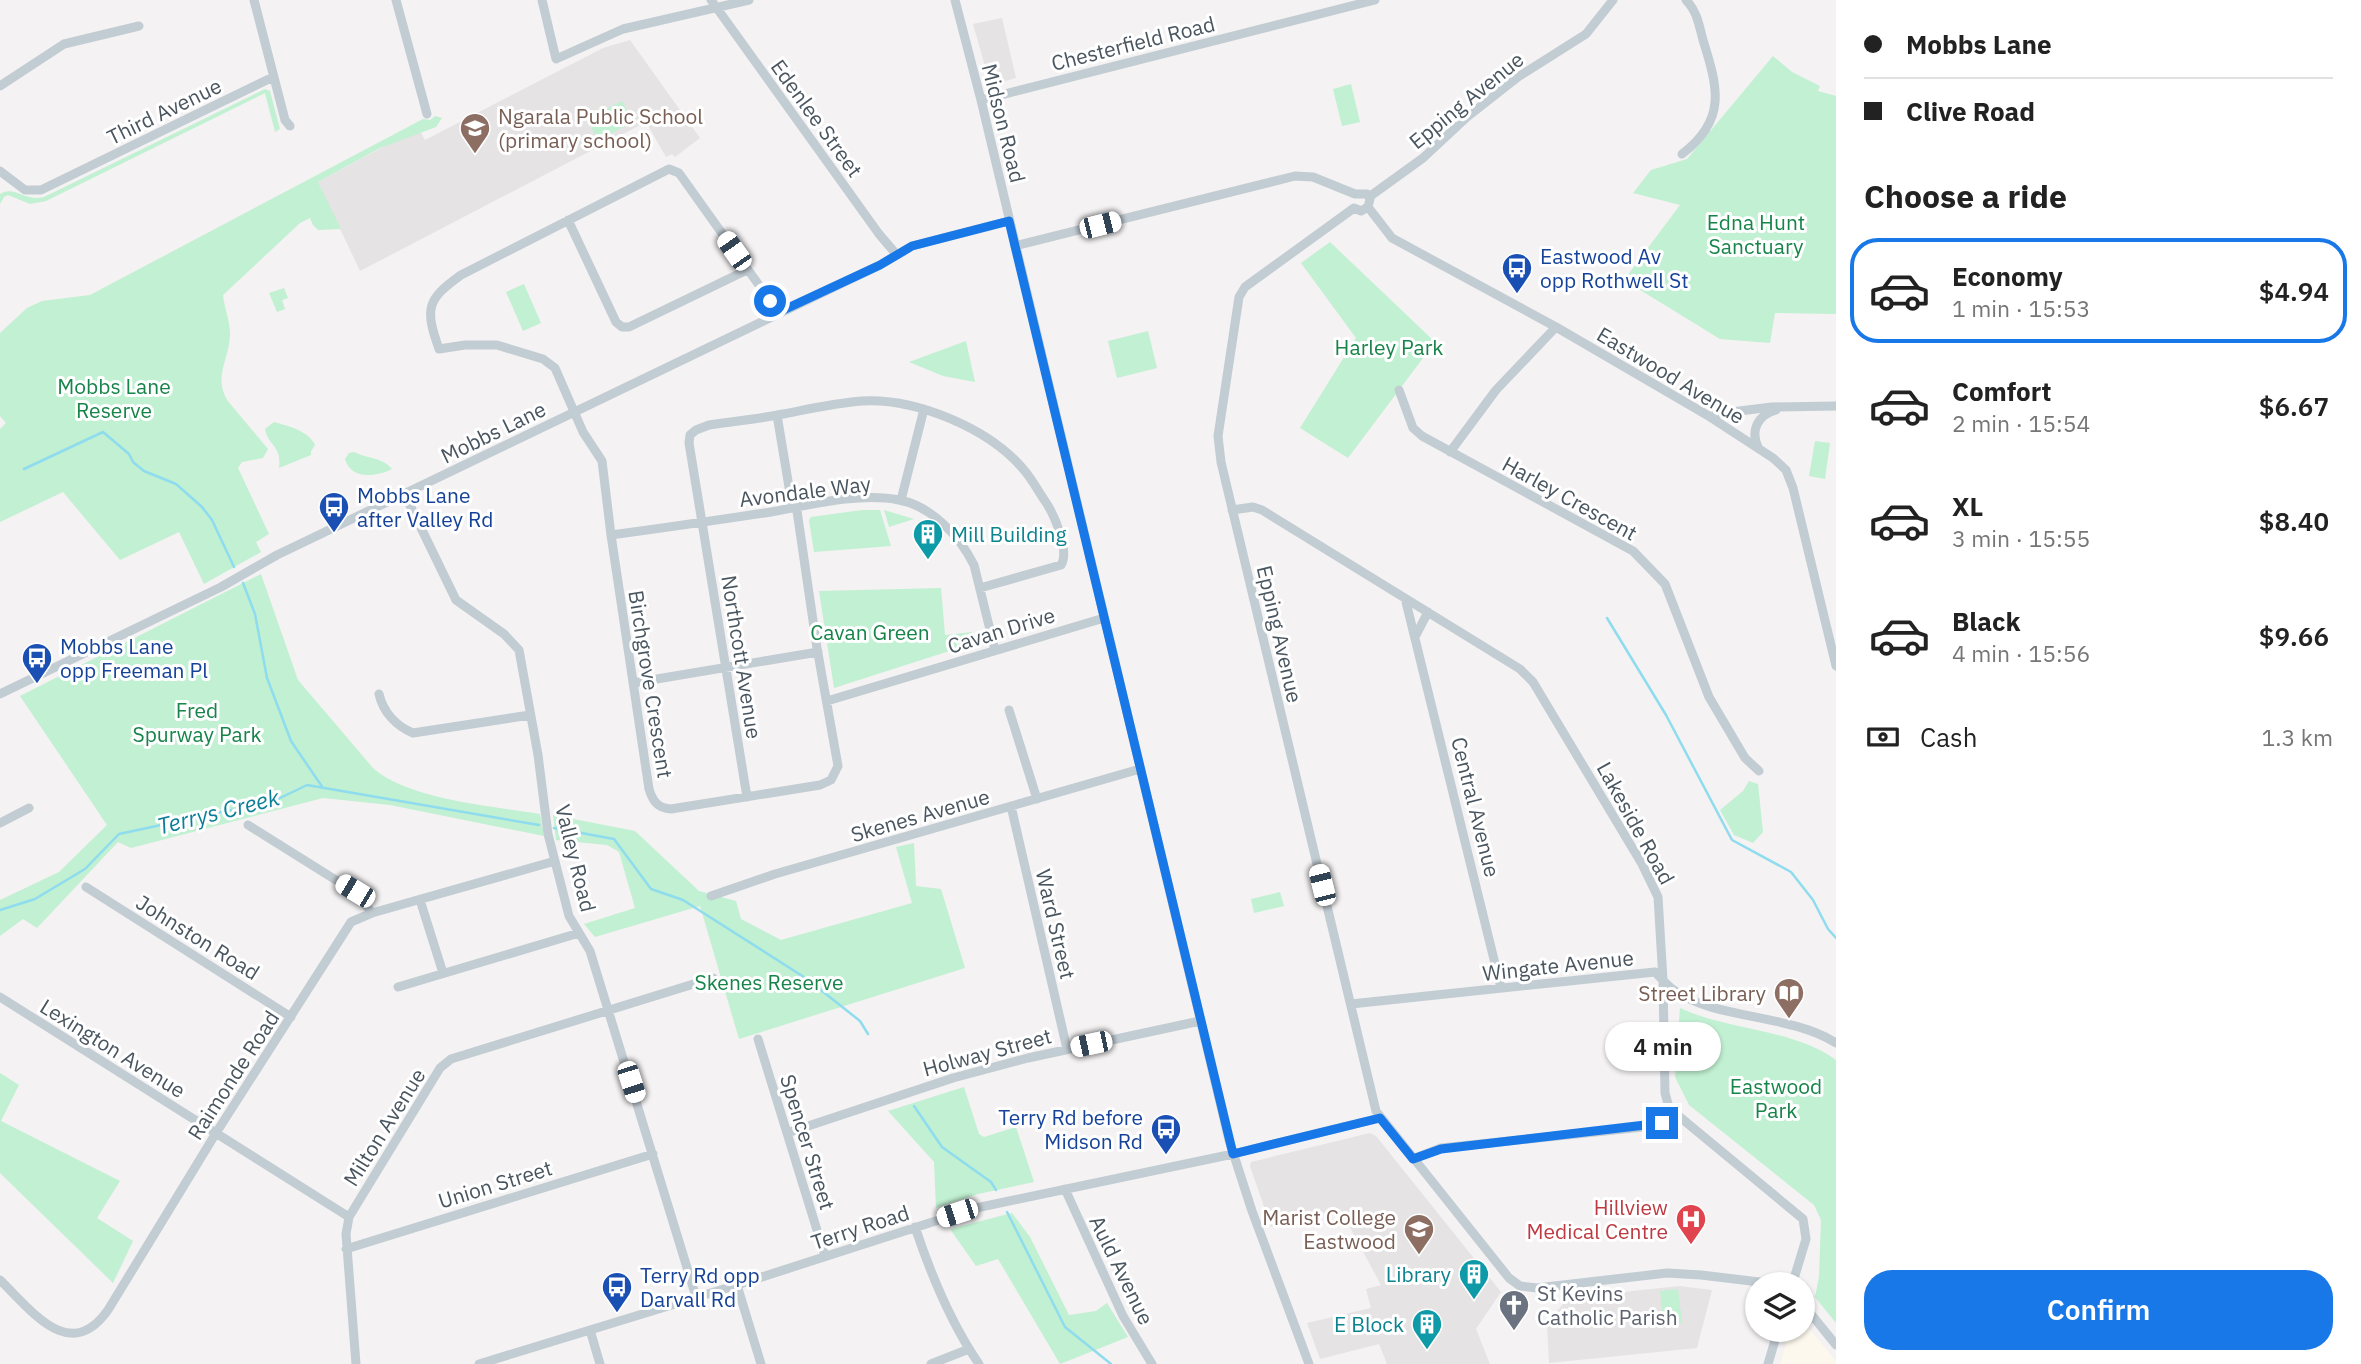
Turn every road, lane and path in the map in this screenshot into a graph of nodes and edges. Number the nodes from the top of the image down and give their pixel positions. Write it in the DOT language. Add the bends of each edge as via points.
graph roads {
  1 [pos="254,0"];
  2 [pos="396,0"];
  3 [pos="542,0"];
  4 [pos="749,0"];
  5 [pos="955,0"];
  6 [pos="1375,0"];
  7 [pos="1613,0"];
  8 [pos="1686,0"];
  9 [pos="713,4"];
  10 [pos="139,26"];
  11 [pos="273,77"];
  12 [pos="0,86"];
  13 [pos="981,100"];
  14 [pos="427,114"];
  15 [pos="290,127"];
  16 [pos="1682,154"];
  17 [pos="3,174"];
  18 [pos="0,186"];
  19 [pos="1355,194"];
  20 [pos="1368,197"];
  21 [pos="1368,207"];
  22 [pos="1354,208"];
  23 [pos="568,220"];
  24 [pos="1009,221"];
  25 [pos="1015,246"];
  26 [pos="896,254"];
  27 [pos="747,270"];
  28 [pos="777,313"];
  29 [pos="1556,327"];
  30 [pos="1399,390"];
  31 [pos="1794,406"];
  32 [pos="1836,406"];
  33 [pos="924,409"];
  34 [pos="574,412"];
  35 [pos="777,415"];
  36 [pos="1707,415"];
  37 [pos="1450,452"];
  38 [pos="1763,452"];
  39 [pos="405,495"];
  40 [pos="901,500"];
  41 [pos="795,508"];
  42 [pos="1233,510"];
  43 [pos="704,522"];
  44 [pos="611,536"];
  45 [pos="980,588"];
  46 [pos="1405,598"];
  47 [pos="1428,612"];
  48 [pos="1104,618"];
  49 [pos="1416,635"];
  50 [pos="995,650"];
  51 [pos="818,652"];
  52 [pos="1836,666"];
  53 [pos="726,667"];
  54 [pos="633,683"];
  55 [pos="0,694"];
  56 [pos="379,694"];
  57 [pos="827,701"];
  58 [pos="1009,710"];
  59 [pos="530,715"];
  60 [pos="1140,769"];
  61 [pos="1759,771"];
  62 [pos="747,797"];
  63 [pos="1037,799"];
  64 [pos="1011,806"];
  65 [pos="29,808"];
  66 [pos="0,823"];
  67 [pos="248,825"];
  68 [pos="555,861"];
  69 [pos="86,887"];
  70 [pos="711,896"];
  71 [pos="420,900"];
  72 [pos="372,913"];
  73 [pos="579,933"];
  74 [pos="443,973"];
  75 [pos="713,978"];
  76 [pos="1663,980"];
  77 [pos="398,987"];
  78 [pos="1501,988"];
  79 [pos="0,998"];
  80 [pos="1352,1004"];
  81 [pos="608,1011"];
  82 [pos="291,1017"];
  83 [pos="1200,1021"];
  84 [pos="758,1039"];
  85 [pos="1836,1043"];
  86 [pos="1067,1049"];
  87 [pos="1675,1113"];
  88 [pos="1380,1118"];
  89 [pos="216,1133"];
  90 [pos="787,1133"];
  91 [pos="653,1154"];
  92 [pos="1233,1154"];
  93 [pos="1413,1159"];
  94 [pos="1065,1189"];
  95 [pos="349,1217"];
  96 [pos="915,1227"];
  97 [pos="346,1248"];
  98 [pos="825,1256"];
  99 [pos="1795,1272"];
  100 [pos="0,1280"];
  101 [pos="1745,1280"];
  102 [pos="737,1285"];
  103 [pos="696,1297"];
  104 [pos="1815,1319"];
  105 [pos="590,1330"];
  106 [pos="1774,1342"];
  107 [pos="1836,1345"];
  108 [pos="969,1349"];
  109 [pos="356,1364"];
  110 [pos="479,1364"];
  111 [pos="600,1364"];
  112 [pos="761,1364"];
  113 [pos="930,1364"];
  114 [pos="979,1364"];
  115 [pos="1152,1364"];
  116 [pos="1309,1364"];
  117 [pos="1768,1364"];
  1 -- 11 [label="street"];
  2 -- 14 [label="street"];
  3 -- 9 [label="street" via="556,59 623,29"];
  4 -- 9 [label="street"];
  5 -- 13 [label="street, Midson Road"];
  6 -- 13 [label="street, Chesterfield Road"];
  7 -- 20 [label="street, Epping Avenue" via="1586,34 1518,77 1423,158"];
  8 -- 16 [label="street" via="1694,9 1703,38 1715,80 1716,103 1706,132"];
  9 -- 26 [label="street, Edenlee Street"];
  10 -- 12 [label="street" via="64,44"];
  11 -- 15 [label="street"];
  11 -- 17 [label="street, Third Avenue" via="41,190 25,190"];
  13 -- 24 [label="street, Midson Road"];
  17 -- 18 [label="street"];
  19 -- 20 [label="street"];
  19 -- 22 [label="street"];
  19 -- 25 [label="street" via="1313,177 1296,176"];
  20 -- 21 [label="street"];
  21 -- 22 [label="street"];
  21 -- 29 [label="street, Eastwood Avenue" via="1392,237"];
  22 -- 42 [label="street, Epping Avenue" via="1245,287 1240,297 1218,436"];
  23 -- 27 [label="street" via="668,169 679,173"];
  23 -- 27 [label="street" via="622,327"];
  23 -- 34 [label="street, Birchgrove Crescent" via="439,290 431,308 431,326 439,349 497,345 543,359 555,368"];
  24 -- 25 [label="street, Midson Road"];
  24 -- 26 [label="street, Mobbs Lane" via="927,241"];
  25 -- 48 [label="street, Midson Road"];
  26 -- 28 [label="street, Mobbs Lane"];
  27 -- 28 [label="street"];
  28 -- 34 [label="street, Mobbs Lane"];
  29 -- 36 [label="street, Eastwood Avenue"];
  29 -- 37 [label="street" via="1496,390"];
  30 -- 37 [label="street, Harley Crescent" via="1413,428"];
  31 -- 32 [label="street"];
  31 -- 36 [label="street"];
  31 -- 38 [label="street" via="1768,413 1758,421 1754,434"];
  33 -- 35 [label="street" via="864,401"];
  33 -- 40 [label="street"];
  33 -- 45 [label="street" via="963,424 1001,448 1023,469 1058,527 1065,555 1061,565"];
  34 -- 39 [label="street, Mobbs Lane"];
  34 -- 44 [label="street, Birchgrove Crescent" via="602,461"];
  35 -- 41 [label="street, Birchgrove Crescent"];
  35 -- 43 [label="street, Northcott Avenue" via="709,425 690,435"];
  36 -- 38 [label="street, Eastwood Avenue"];
  37 -- 61 [label="street, Harley Crescent" via="1633,551 1659,576 1670,593 1710,697 1745,758"];
  38 -- 52 [label="street, Eastwood Avenue" via="1780,463 1790,478"];
  39 -- 55 [label="street, Mobbs Lane"];
  39 -- 59 [label="street, Valley Road" via="456,600 519,650"];
  40 -- 41 [label="street, Avondale Way" via="860,498"];
  40 -- 45 [label="street, Avondale Way" via="956,536 974,565"];
  41 -- 43 [label="street, Avondale Way"];
  41 -- 51 [label="street, Birchgrove Crescent"];
  42 -- 46 [label="street, Lakeside Road" via="1262,510"];
  42 -- 80 [label="street, Epping Avenue"];
  43 -- 44 [label="street, Avondale Way"];
  43 -- 53 [label="street, Northcott Avenue"];
  44 -- 54 [label="street, Birchgrove Crescent"];
  45 -- 50 [label="street, Avondale Way"];
  46 -- 47 [label="street, Lakeside Road"];
  46 -- 49 [label="street, Central Avenue"];
  47 -- 49 [label="street"];
  47 -- 76 [label="street, Lakeside Road" via="1520,668 1533,682 1655,887"];
  48 -- 50 [label="street, Cavan Drive"];
  48 -- 60 [label="street, Midson Road"];
  49 -- 78 [label="street, Central Avenue"];
  50 -- 57 [label="street, Cavan Drive"];
  51 -- 53 [label="street"];
  51 -- 57 [label="street, Birchgrove Crescent"];
  53 -- 54 [label="street"];
  53 -- 62 [label="street, Northcott Avenue"];
  54 -- 62 [label="street, Birchgrove Crescent" via="653,801 671,809"];
  56 -- 59 [label="street" via="393,720 413,733"];
  57 -- 62 [label="street, Birchgrove Crescent" via="836,774 809,787"];
  58 -- 63 [label="street"];
  59 -- 68 [label="street, Valley Road"];
  60 -- 63 [label="street, Skenes Avenue"];
  60 -- 83 [label="street, Midson Road"];
  63 -- 64 [label="street, Skenes Avenue"];
  64 -- 70 [label="street, Skenes Avenue"];
  64 -- 86 [label="street, Ward Street"];
  65 -- 66 [label="street"];
  67 -- 72 [label="street" via="355,891"];
  68 -- 71 [label="street, Raimonde Road"];
  68 -- 73 [label="street, Valley Road" via="569,916"];
  69 -- 82 [label="street, Johnston Road"];
  71 -- 72 [label="street, Raimonde Road"];
  71 -- 74 [label="street"];
  72 -- 82 [label="street, Raimonde Road" via="351,922"];
  73 -- 74 [label="street"];
  73 -- 81 [label="street, Valley Road" via="590,951"];
  74 -- 77 [label="street"];
  75 -- 81 [label="street, Milton Avenue"];
  76 -- 78 [label="street, Wingate Avenue" via="1655,972"];
  76 -- 85 [label="street, Wingate Avenue" via="1699,1002 1811,1030"];
  76 -- 87 [label="street, Lakeside Road" via="1665,1093"];
  78 -- 80 [label="street, Wingate Avenue"];
  79 -- 89 [label="street, Lexington Avenue"];
  80 -- 88 [label="street, Epping Avenue"];
  81 -- 91 [label="street, Valley Road"];
  81 -- 95 [label="street, Milton Avenue" via="451,1059 440,1068"];
  82 -- 89 [label="street, Raimonde Road"];
  83 -- 86 [label="street, Holway Street"];
  83 -- 92 [label="street, Midson Road"];
  84 -- 90 [label="street, Spencer Street"];
  86 -- 90 [label="street, Holway Street" via="953,1078"];
  87 -- 93 [label="street" via="1653,1126 1441,1149"];
  87 -- 99 [label="street" via="1803,1219 1806,1239"];
  88 -- 92 [label="street, Terry Road"];
  88 -- 93 [label="street"];
  89 -- 95 [label="street, Lexington Avenue"];
  89 -- 100 [label="street, Raimonde Road" via="108,1310 90,1331 61,1334"];
  90 -- 98 [label="street, Spencer Street"];
  91 -- 97 [label="street, Union Street"];
  91 -- 103 [label="street, Valley Road"];
  92 -- 94 [label="street, Terry Road"];
  92 -- 116 [label="street, Midson Road"];
  93 -- 101 [label="street" via="1520,1286 1562,1286 1667,1273"];
  94 -- 96 [label="street, Terry Road"];
  94 -- 115 [label="street, Auld Avenue" via="1123,1316"];
  95 -- 97 [label="street, Milton Avenue"];
  96 -- 98 [label="street, Terry Road"];
  96 -- 108 [label="street" via="932,1277"];
  97 -- 109 [label="street, Milton Avenue"];
  98 -- 102 [label="street, Terry Road"];
  102 -- 103 [label="street, Terry Road"];
  102 -- 112 [label="street"];
  103 -- 105 [label="street, Terry Road"];
  104 -- 107 [label="street"];
  105 -- 110 [label="street, Terry Road"];
  105 -- 111 [label="street"];
  106 -- 117 [label="street"];
  108 -- 113 [label="street"];
  108 -- 114 [label="street"];
}
